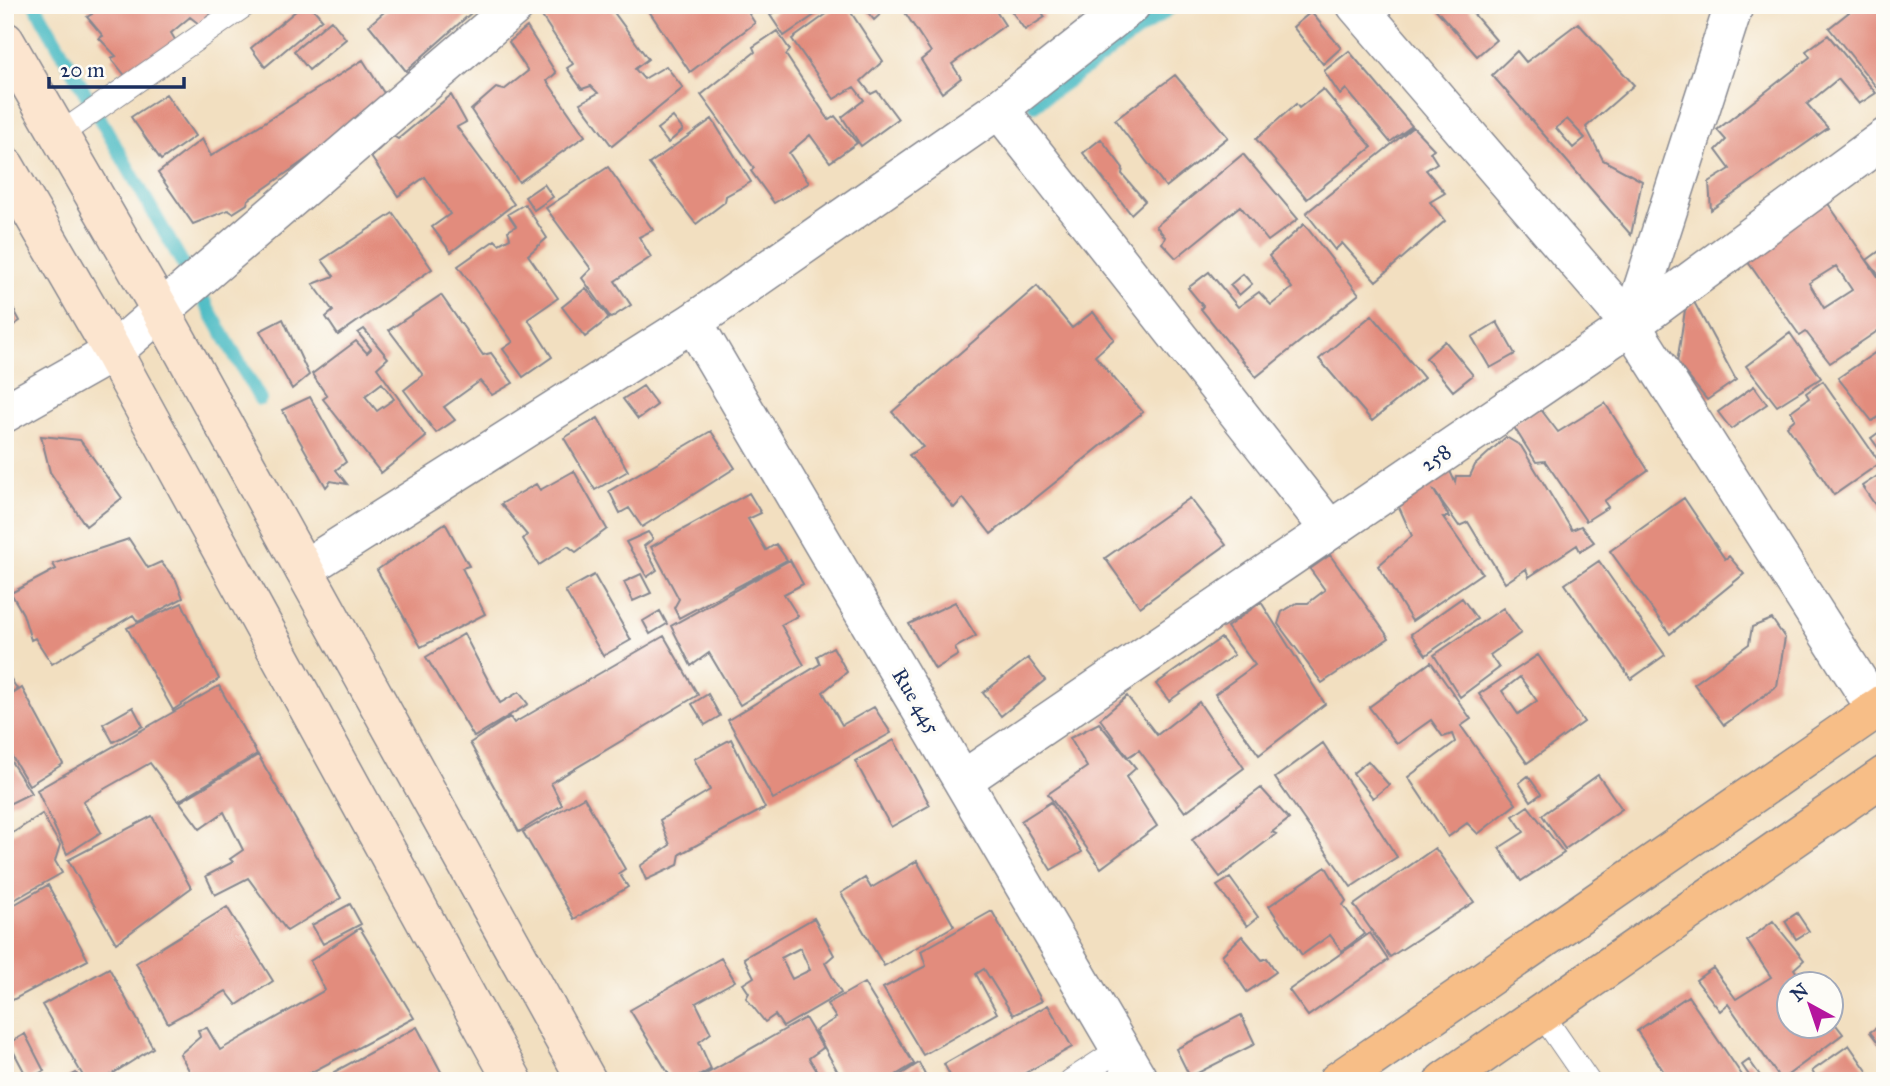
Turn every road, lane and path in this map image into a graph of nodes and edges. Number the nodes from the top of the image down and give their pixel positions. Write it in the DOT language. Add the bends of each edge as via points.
graph roads {
  1 [pos="245,5"];
  2 [pos="516,5"];
  3 [pos="1131,5"];
  4 [pos="1356,5"];
  5 [pos="1734,5"];
  6 [pos="5,41"];
  7 [pos="999,109"];
  8 [pos="59,135"];
  9 [pos="1885,138"];
  10 [pos="5,166"];
  11 [pos="161,311"];
  12 [pos="693,322"];
  13 [pos="1631,325"];
  14 [pos="113,352"];
  15 [pos="5,414"];
  16 [pos="1330,530"];
  17 [pos="303,569"];
  18 [pos="1880,706"];
  19 [pos="1885,775"];
  20 [pos="963,780"];
  21 [pos="1541,1013"];
  22 [pos="1120,1049"];
  23 [pos="513,1081"];
  24 [pos="587,1081"];
  25 [pos="1071,1081"];
  26 [pos="1139,1081"];
  27 [pos="1338,1081"];
  28 [pos="1444,1081"];
  29 [pos="1588,1081"];
  1 -- 8 [label="lane"];
  2 -- 11 [label="street"];
  3 -- 7 [label="street"];
  4 -- 13 [label="street"];
  5 -- 13 [label="street"];
  6 -- 8 [label="main road"];
  7 -- 12 [label="street"];
  7 -- 16 [label="street"];
  8 -- 11 [label="main road"];
  9 -- 13 [label="street, 258"];
  10 -- 14 [label="main road"];
  11 -- 14 [label="street"];
  11 -- 17 [label="main road"];
  12 -- 17 [label="street"];
  12 -- 20 [label="street, Rue 445"];
  13 -- 16 [label="street, 258"];
  13 -- 18 [label="street"];
  14 -- 15 [label="street"];
  14 -- 23 [label="main road"];
  16 -- 20 [label="street, 258"];
  17 -- 24 [label="main road"];
  18 -- 27 [label="main road"];
  19 -- 21 [label="main road"];
  20 -- 22 [label="street, Rue 445"];
  21 -- 28 [label="main road"];
  21 -- 29 [label="lane"];
  22 -- 25 [label="lane"];
  22 -- 26 [label="street, Rue 445"];
}
